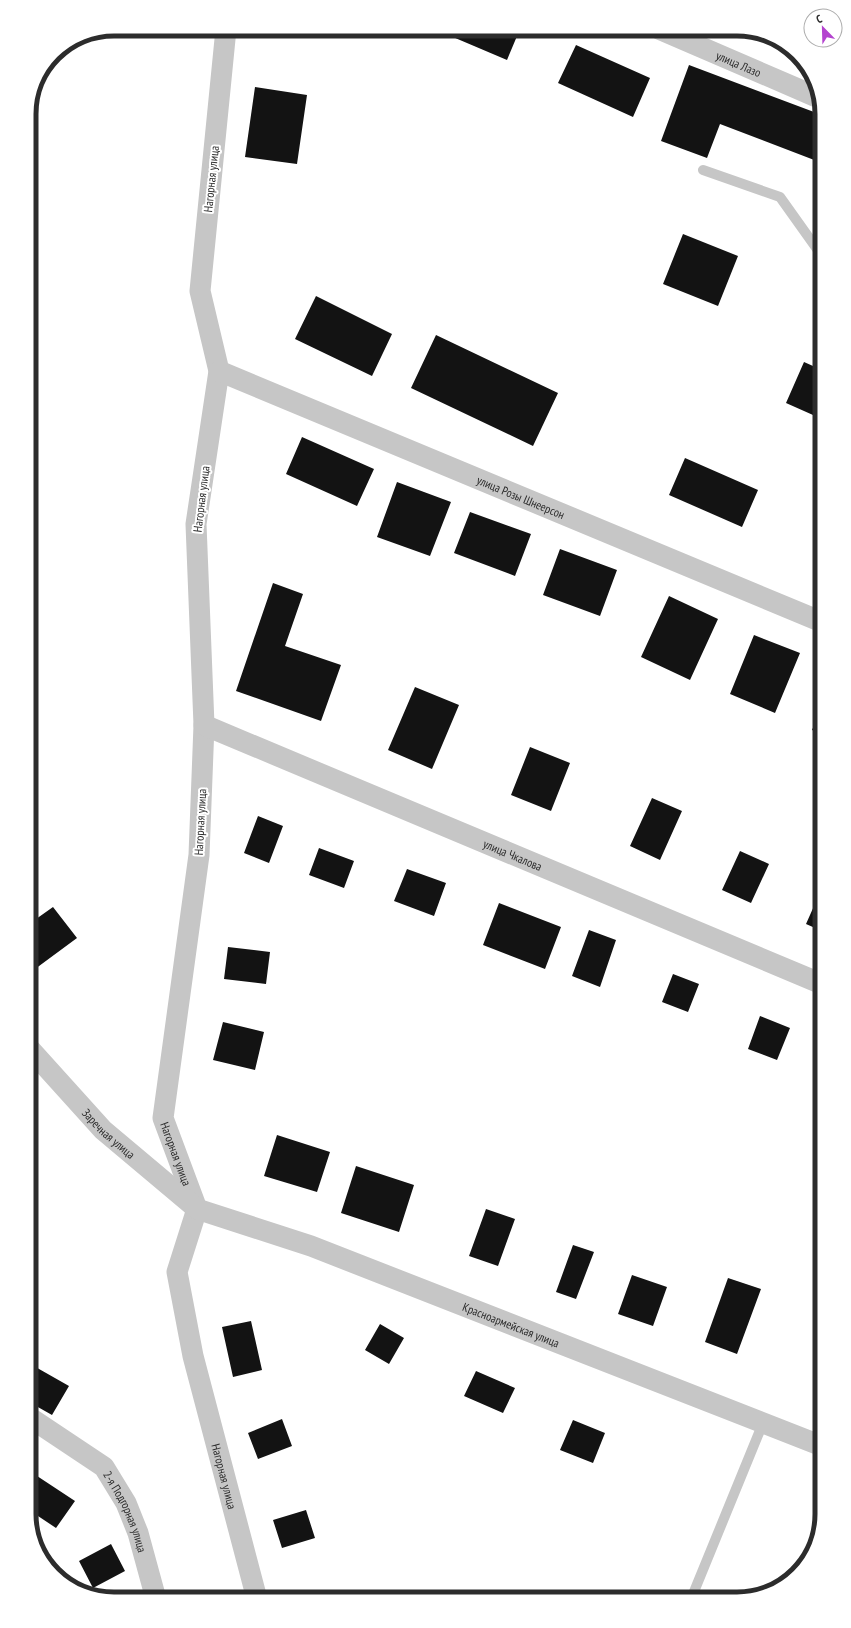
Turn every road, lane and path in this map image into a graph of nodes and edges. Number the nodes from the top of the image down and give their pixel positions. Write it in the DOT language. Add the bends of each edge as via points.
graph roads {
  1 [pos="225,36"];
  2 [pos="675,36"];
  3 [pos="812,95"];
  4 [pos="703,170"];
  5 [pos="815,246"];
  6 [pos="219,371"];
  7 [pos="815,619"];
  8 [pos="204,725"];
  9 [pos="815,981"];
  10 [pos="36,1056"];
  11 [pos="197,1209"];
  12 [pos="36,1422"];
  13 [pos="763,1423"];
  14 [pos="815,1443"];
  15 [pos="154,1592"];
  16 [pos="255,1592"];
  17 [pos="694,1592"];
  1 -- 6 [label="street, Нагорная улица" via="200,291"];
  2 -- 3 [label="street, улица Лазо"];
  4 -- 5 [label="lane" via="780,197"];
  6 -- 7 [label="street, улица Розы Шнеерсон"];
  6 -- 8 [label="street, Нагорная улица" via="196,524"];
  8 -- 9 [label="street, улица Чкалова"];
  8 -- 11 [label="street, Нагорная улица" via="199,855 163,1118"];
  10 -- 11 [label="street, Заречная улица" via="103,1130"];
  11 -- 13 [label="street, Красноармейская улица" via="311,1246"];
  11 -- 16 [label="street, Нагорная улица" via="176,1272 193,1356"];
  12 -- 15 [label="street, 2-я Подгорная улица" via="104,1467 126,1503 138,1533"];
  13 -- 14 [label="street, Красноармейская улица"];
  13 -- 17 [label="lane"];
}
